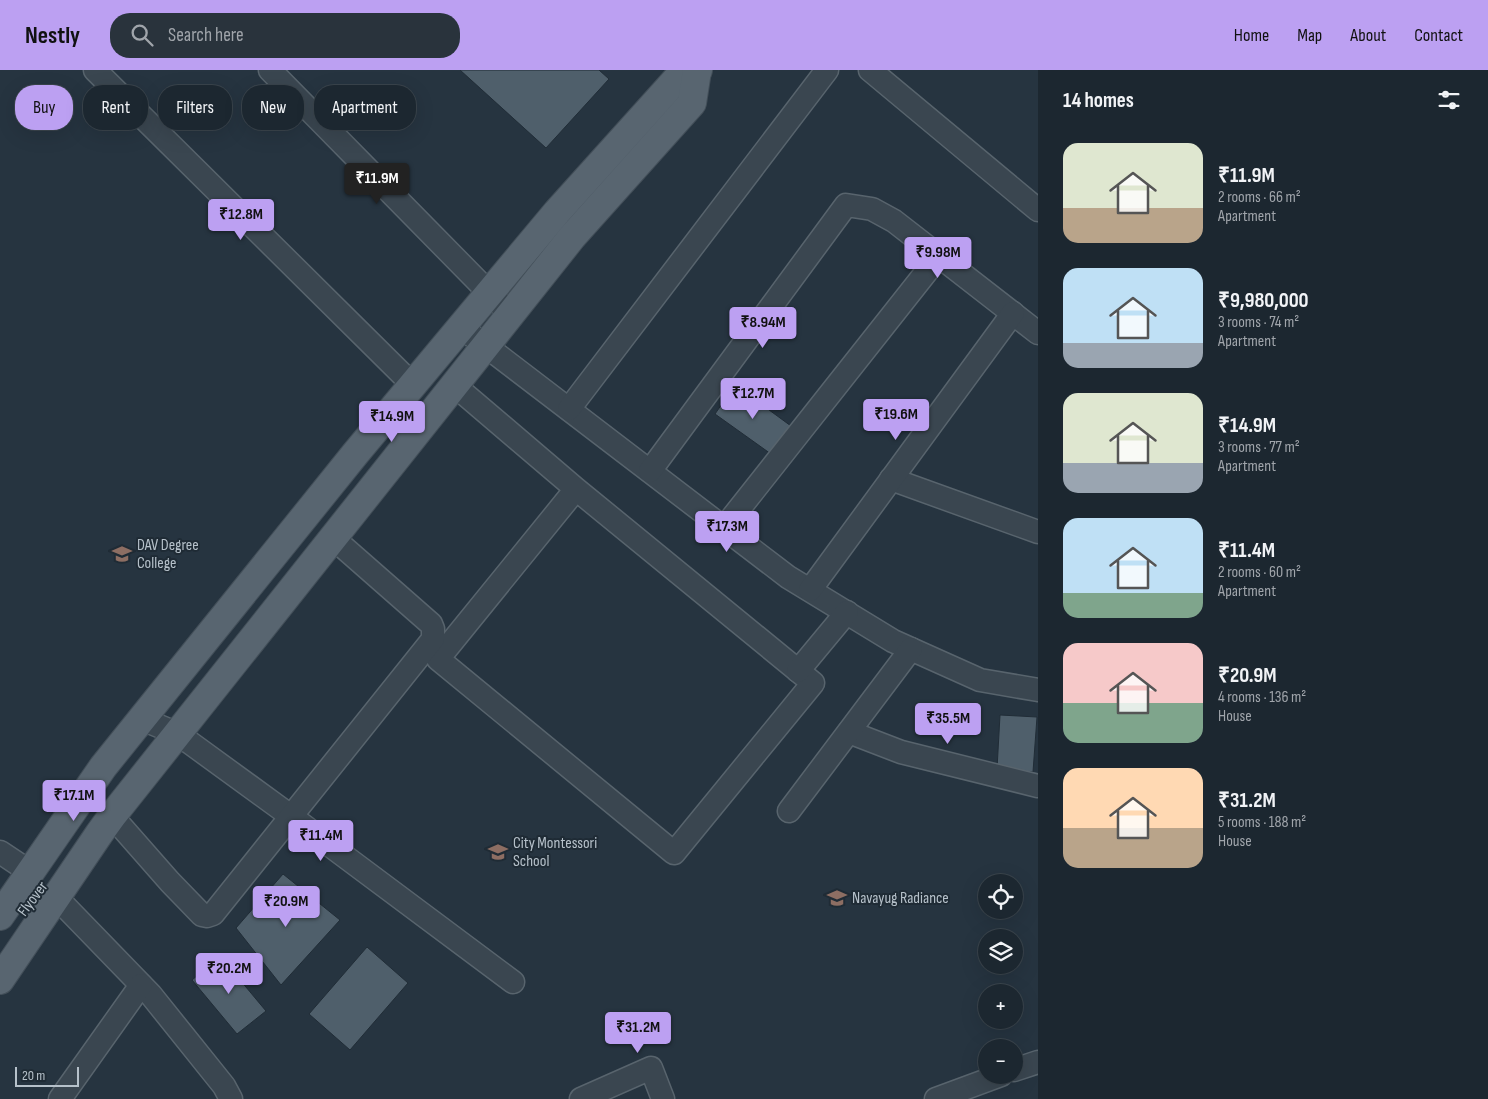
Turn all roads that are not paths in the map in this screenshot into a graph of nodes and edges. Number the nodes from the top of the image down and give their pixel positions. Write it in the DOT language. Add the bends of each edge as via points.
graph roads {
  1 [pos="95,70"];
  2 [pos="270,70"];
  3 [pos="697,70"];
  4 [pos="827,70"];
  5 [pos="870,70"];
  6 [pos="1038,210"];
  7 [pos="939,256"];
  8 [pos="489,293"];
  9 [pos="1013,313"];
  10 [pos="510,314"];
  11 [pos="461,326"];
  12 [pos="1038,333"];
  13 [pos="486,345"];
  14 [pos="413,385"];
  15 [pos="454,385"];
  16 [pos="569,409"];
  17 [pos="650,471"];
  18 [pos="891,479"];
  19 [pos="576,489"];
  20 [pos="724,528"];
  21 [pos="1038,532"];
  22 [pos="333,538"];
  23 [pos="810,590"];
  24 [pos="847,612"];
  25 [pos="911,649"];
  26 [pos="798,671"];
  27 [pos="1038,690"];
  28 [pos="142,719"];
  29 [pos="849,732"];
  30 [pos="178,734"];
  31 [pos="1038,786"];
  32 [pos="79,802"];
  33 [pos="790,811"];
  34 [pos="292,817"];
  35 [pos="109,821"];
  36 [pos="0,852"];
  37 [pos="68,852"];
  38 [pos="43,885"];
  39 [pos="0,916"];
  40 [pos="0,946"];
  41 [pos="0,980"];
  42 [pos="513,982"];
  43 [pos="141,985"];
  44 [pos="1038,1062"];
  45 [pos="1023,1067"];
  46 [pos="978,1083"];
  47 [pos="588,1098"];
  48 [pos="60,1099"];
  49 [pos="231,1099"];
  50 [pos="662,1099"];
  51 [pos="936,1099"];
  1 -- 14 [label="street"];
  2 -- 8 [label="street"];
  3 -- 8 [label="main road" via="674,81"];
  3 -- 10 [label="main road" via="692,103 572,237"];
  4 -- 16 [label="street"];
  5 -- 6 [label="street"];
  7 -- 9 [label="street"];
  7 -- 17 [label="street" via="894,221 872,209 846,206"];
  7 -- 20 [label="street"];
  8 -- 10 [label="street"];
  8 -- 11 [label="main road"];
  9 -- 12 [label="street"];
  9 -- 18 [label="street"];
  10 -- 13 [label="main road"];
  11 -- 13 [label="street"];
  11 -- 14 [label="main road"];
  13 -- 15 [label="main road"];
  13 -- 16 [label="street"];
  14 -- 28 [label="main road"];
  15 -- 19 [label="street"];
  15 -- 22 [label="main road"];
  16 -- 17 [label="street"];
  17 -- 20 [label="street"];
  18 -- 21 [label="street"];
  18 -- 23 [label="street"];
  19 -- 26 [label="street"];
  19 -- 26 [label="street" via="438,659 674,853 813,683"];
  20 -- 23 [label="street"];
  22 -- 30 [label="main road"];
  22 -- 34 [label="street" via="431,624 434,635"];
  23 -- 24 [label="street"];
  24 -- 25 [label="street"];
  24 -- 26 [label="street"];
  25 -- 27 [label="street" via="980,680"];
  25 -- 29 [label="street"];
  28 -- 30 [label="street"];
  28 -- 32 [label="main road"];
  29 -- 31 [label="street" via="901,752"];
  29 -- 33 [label="street"];
  30 -- 34 [label="street"];
  30 -- 35 [label="main road"];
  32 -- 37 [label="main road, Flyover"];
  32 -- 38 [label="main road"];
  34 -- 35 [label="street" via="214,914 207,916 202,915"];
  34 -- 42 [label="street"];
  35 -- 37 [label="main road, Flyover"];
  35 -- 38 [label="main road"];
  36 -- 38 [label="street"];
  37 -- 38 [label="main road, Flyover"];
  38 -- 39 [label="main road"];
  38 -- 40 [label="main road, Flyover"];
  38 -- 41 [label="main road"];
  38 -- 43 [label="street"];
  43 -- 48 [label="street"];
  43 -- 49 [label="street" via="224,1086"];
  44 -- 45 [label="street"];
  46 -- 51 [label="street"];
  47 -- 50 [label="street" via="651,1068"];
}
